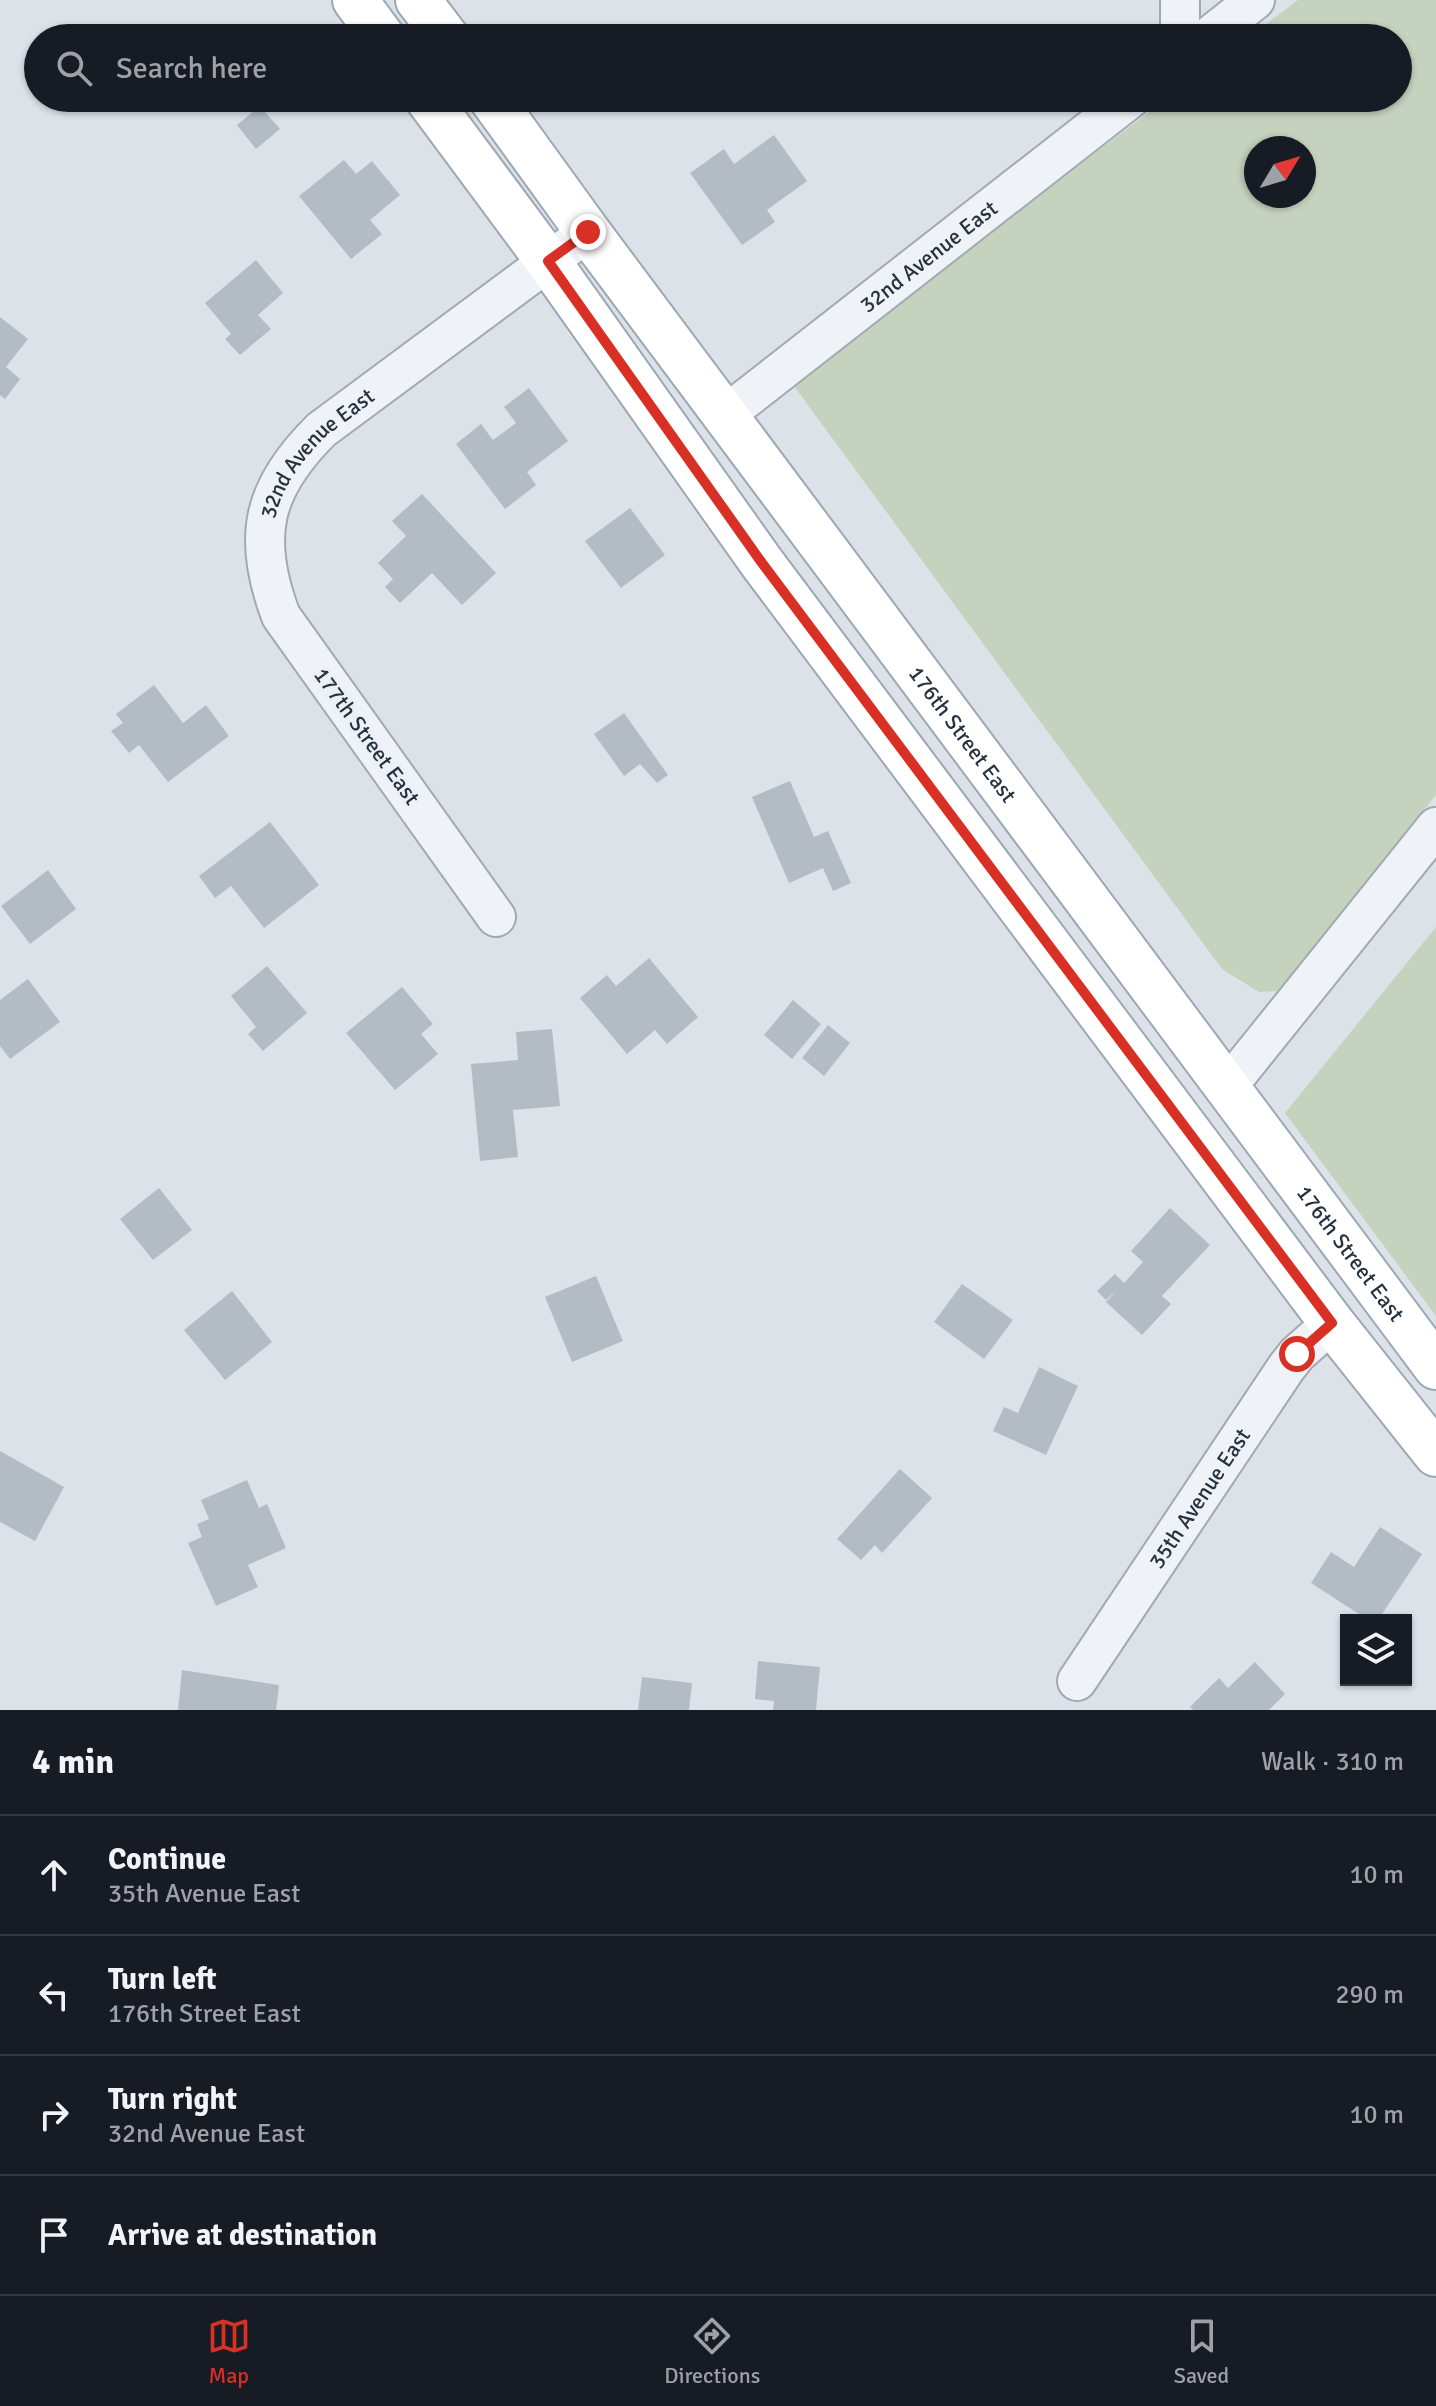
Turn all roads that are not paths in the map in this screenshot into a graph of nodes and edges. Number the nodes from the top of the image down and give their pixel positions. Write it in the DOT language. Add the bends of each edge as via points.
graph roads {
  1 [pos="355,0"];
  2 [pos="418,0"];
  3 [pos="1180,0"];
  4 [pos="1255,0"];
  5 [pos="373,24"];
  6 [pos="436,24"];
  7 [pos="1180,24"];
  8 [pos="1225,24"];
  9 [pos="437,112"];
  10 [pos="501,112"];
  11 [pos="1113,112"];
  12 [pos="588,232"];
  13 [pos="548,261"];
  14 [pos="725,415"];
  15 [pos="265,545"];
  16 [pos="1436,827"];
  17 [pos="496,917"];
  18 [pos="1227,1087"];
  19 [pos="1332,1323"];
  20 [pos="1436,1367"];
  21 [pos="1436,1454"];
  22 [pos="1077,1681"];
  1 -- 5 [label="main road"];
  2 -- 6 [label="main road"];
  3 -- 7 [label="street"];
  4 -- 8 [label="street"];
  9 -- 13 [label="main road"];
  10 -- 12 [label="main road, 176th Street East"];
  11 -- 14 [label="street, 32nd Avenue East"];
  12 -- 13 [label="street, 32nd Avenue East"];
  12 -- 14 [label="main road, 176th Street East"];
  13 -- 15 [label="street, 32nd Avenue East" via="305,446 274,491"];
  13 -- 19 [label="main road" via="762,563"];
  14 -- 18 [label="main road, 176th Street East"];
  15 -- 17 [label="street, 177th Street East" via="270,586 281,616"];
  16 -- 18 [label="street"];
  18 -- 20 [label="main road, 176th Street East"];
  19 -- 21 [label="main road"];
  19 -- 22 [label="street, 35th Avenue East" via="1286,1368"];
}
